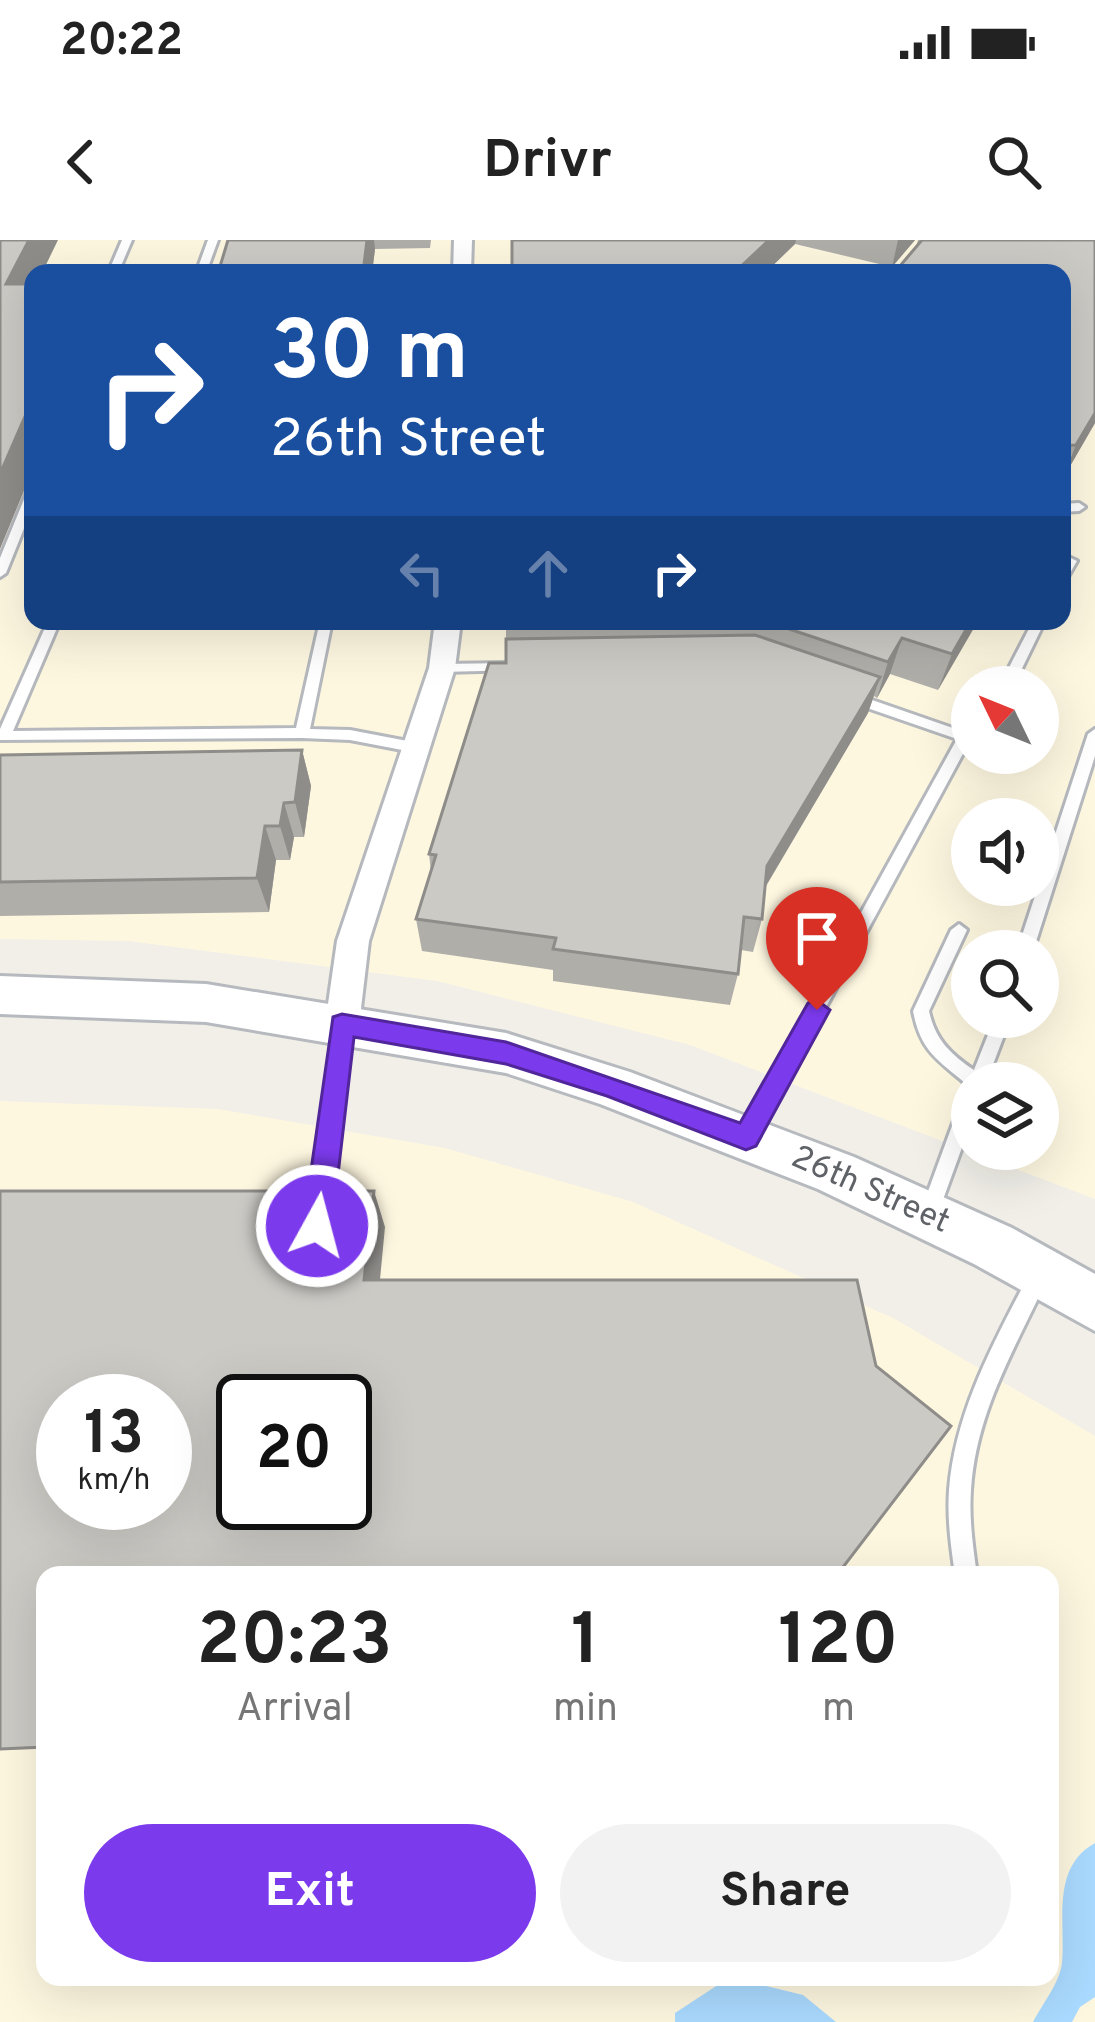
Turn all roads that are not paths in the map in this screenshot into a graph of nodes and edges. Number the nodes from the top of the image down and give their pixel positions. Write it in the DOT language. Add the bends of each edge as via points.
graph roads {
  1 [pos="1071,507"];
  2 [pos="1079,507"];
  3 [pos="24,514"];
  4 [pos="0,573"];
  5 [pos="50,630"];
  6 [pos="324,630"];
  7 [pos="447,630"];
  8 [pos="1034,630"];
  9 [pos="540,666"];
  10 [pos="1016,666"];
  11 [pos="442,668"];
  12 [pos="836,693"];
  13 [pos="302,733"];
  14 [pos="1095,734"];
  15 [pos="418,748"];
  16 [pos="1032,930"];
  17 [pos="951,947"];
  18 [pos="0,995"];
  19 [pos="342,1025"];
  20 [pos="951,1066"];
  21 [pos="746,1138"];
  22 [pos="951,1154"];
  23 [pos="928,1216"];
  24 [pos="317,1226"];
  25 [pos="1040,1272"];
  26 [pos="1095,1304"];
  27 [pos="964,1566"];
  1 -- 2 [label="lane"];
  3 -- 4 [label="lane"];
  5 -- 13 [label="lane" via="4,736"];
  6 -- 13 [label="lane"];
  7 -- 11 [label="street"];
  8 -- 10 [label="lane"];
  9 -- 11 [label="lane"];
  11 -- 15 [label="street"];
  12 -- 21 [label="lane" via="965,736"];
  13 -- 15 [label="lane"];
  14 -- 16 [label="lane"];
  15 -- 19 [label="street" via="353,941"];
  17 -- 20 [label="lane" via="921,1011 933,1047"];
  18 -- 19 [label="main road, 26th Street" via="206,1004"];
  19 -- 21 [label="main road, 26th Street" via="506,1053"];
  19 -- 24 [label="lane"];
  21 -- 23 [label="main road, 26th Street"];
  22 -- 23 [label="lane"];
  23 -- 25 [label="main road, 26th Street"];
  25 -- 26 [label="main road, 26th Street"];
  25 -- 27 [label="lane" via="968,1426 960,1484"];
}
